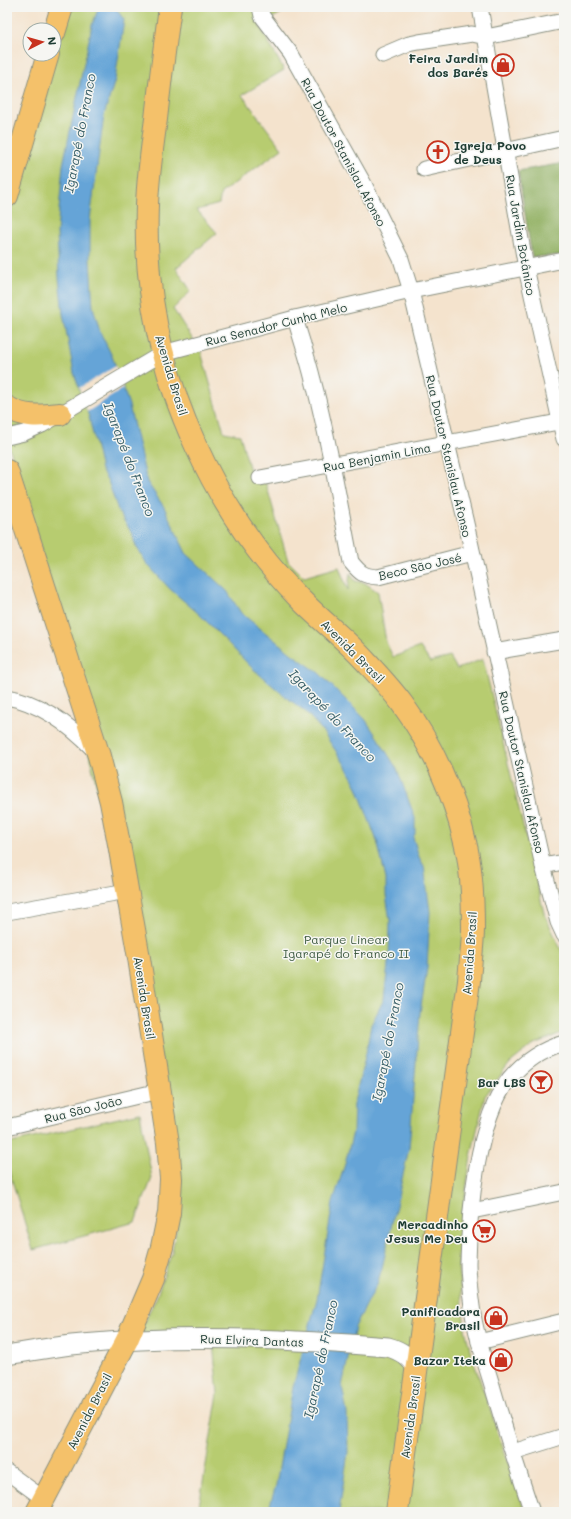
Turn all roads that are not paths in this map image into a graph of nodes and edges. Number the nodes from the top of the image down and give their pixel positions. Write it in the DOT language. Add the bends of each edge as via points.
graph roads {
  1 [pos="62,7"];
  2 [pos="170,7"];
  3 [pos="260,7"];
  4 [pos="480,7"];
  5 [pos="564,21"];
  6 [pos="57,22"];
  7 [pos="486,37"];
  8 [pos="383,55"];
  9 [pos="45,62"];
  10 [pos="564,138"];
  11 [pos="12,150"];
  12 [pos="505,150"];
  13 [pos="424,169"];
  14 [pos="7,196"];
  15 [pos="564,260"];
  16 [pos="526,268"];
  17 [pos="411,291"];
  18 [pos="295,318"];
  19 [pos="163,353"];
  20 [pos="7,407"];
  21 [pos="63,412"];
  22 [pos="562,421"];
  23 [pos="7,437"];
  24 [pos="564,439"];
  25 [pos="446,444"];
  26 [pos="333,465"];
  27 [pos="7,472"];
  28 [pos="260,478"];
  29 [pos="472,553"];
  30 [pos="564,640"];
  31 [pos="494,652"];
  32 [pos="7,697"];
  33 [pos="99,756"];
  34 [pos="564,862"];
  35 [pos="543,866"];
  36 [pos="127,891"];
  37 [pos="7,912"];
  38 [pos="564,935"];
  39 [pos="564,1043"];
  40 [pos="159,1090"];
  41 [pos="7,1127"];
  42 [pos="564,1192"];
  43 [pos="472,1211"];
  44 [pos="564,1321"];
  45 [pos="127,1340"];
  46 [pos="479,1342"];
  47 [pos="7,1355"];
  48 [pos="417,1368"];
  49 [pos="564,1436"];
  50 [pos="513,1452"];
  51 [pos="7,1472"];
  52 [pos="41,1505"];
  53 [pos="397,1512"];
  54 [pos="532,1512"];
  1 -- 6 [label="highway"];
  2 -- 19 [label="highway, Avenida Brasil" via="147,206 150,287"];
  3 -- 17 [label="street, Rua Doutor Stanislau Afonso" via="262,16 291,54 365,186 401,259"];
  4 -- 7 [label="street, Rua Jardim Botânico"];
  5 -- 7 [label="street"];
  7 -- 8 [label="street" via="461,35 409,44"];
  7 -- 12 [label="street, Rua Jardim Botânico"];
  9 -- 11 [label="highway"];
  10 -- 12 [label="street"];
  11 -- 14 [label="highway"];
  12 -- 13 [label="street"];
  12 -- 16 [label="street, Rua Jardim Botânico"];
  15 -- 16 [label="street, Rua Senador Cunha Melo"];
  16 -- 17 [label="street, Rua Senador Cunha Melo"];
  16 -- 22 [label="street, Rua Jardim Botânico"];
  17 -- 18 [label="street, Rua Senador Cunha Melo"];
  17 -- 25 [label="street, Rua Doutor Stanislau Afonso"];
  18 -- 19 [label="street, Rua Senador Cunha Melo"];
  18 -- 26 [label="street" via="313,378"];
  19 -- 21 [label="street, Rua Senador Cunha Melo"];
  19 -- 48 [label="highway, Avenida Brasil" via="178,402 196,446 225,502 261,555 298,597 367,662 403,705 427,744 451,794 465,842 472,886 473,929 469,981"];
  20 -- 21 [label="highway" via="20,414 32,416"];
  21 -- 23 [label="street, Rua Senador Cunha Melo" via="33,429"];
  22 -- 24 [label="street, Rua Jardim Botânico"];
  22 -- 25 [label="street, Rua Benjamin Lima"];
  25 -- 26 [label="street, Rua Benjamin Lima"];
  25 -- 29 [label="street, Rua Doutor Stanislau Afonso"];
  26 -- 28 [label="street, Rua Benjamin Lima"];
  26 -- 29 [label="street, Beco São José" via="350,562 360,573 378,577"];
  27 -- 33 [label="highway, Avenida Brasil"];
  29 -- 31 [label="street, Rua Doutor Stanislau Afonso"];
  30 -- 31 [label="street"];
  31 -- 35 [label="street, Rua Doutor Stanislau Afonso"];
  32 -- 33 [label="street" via="19,699 47,712 80,735"];
  33 -- 36 [label="highway, Avenida Brasil" via="111,802"];
  34 -- 35 [label="street"];
  35 -- 38 [label="street, Rua Doutor Stanislau Afonso"];
  36 -- 37 [label="street"];
  36 -- 40 [label="highway, Avenida Brasil"];
  39 -- 43 [label="street" via="541,1052 526,1062 509,1079 498,1096 488,1120 478,1162"];
  40 -- 41 [label="street, Rua São João"];
  40 -- 45 [label="highway, Avenida Brasil" via="168,1143 171,1180 169,1213 153,1279"];
  42 -- 43 [label="street"];
  43 -- 46 [label="street" via="468,1264 470,1294"];
  44 -- 46 [label="street"];
  45 -- 47 [label="street, Rua Elvira Dantas" via="52,1347"];
  45 -- 48 [label="street, Rua Elvira Dantas" via="193,1338 388,1346 403,1352"];
  45 -- 52 [label="highway, Avenida Brasil"];
  46 -- 50 [label="street"];
  48 -- 53 [label="highway, Avenida Brasil"];
  49 -- 50 [label="street"];
  50 -- 54 [label="street"];
  51 -- 52 [label="street"];
}
